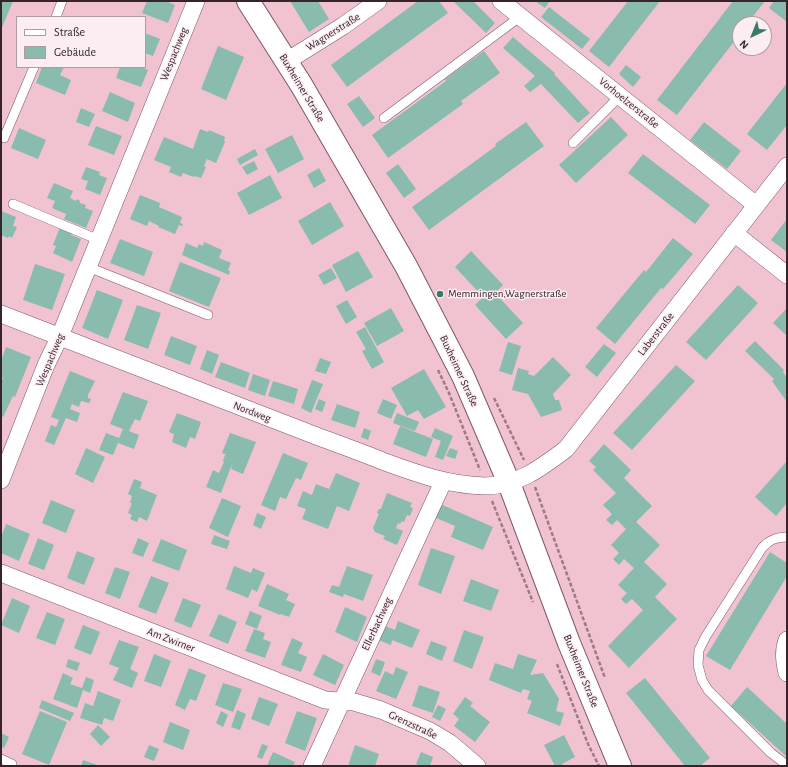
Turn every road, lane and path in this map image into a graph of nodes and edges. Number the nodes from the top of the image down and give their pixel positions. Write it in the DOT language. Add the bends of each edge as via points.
graph roads {
  1 [pos="62,1"];
  2 [pos="196,1"];
  3 [pos="248,1"];
  4 [pos="378,1"];
  5 [pos="501,1"];
  6 [pos="56,16"];
  7 [pos="520,16"];
  8 [pos="287,61"];
  9 [pos="34,68"];
  10 [pos="620,96"];
  11 [pos="384,118"];
  12 [pos="1,136"];
  13 [pos="573,143"];
  14 [pos="787,166"];
  15 [pos="12,204"];
  16 [pos="756,205"];
  17 [pos="734,233"];
  18 [pos="99,240"];
  19 [pos="88,267"];
  20 [pos="787,275"];
  21 [pos="1,314"];
  22 [pos="208,315"];
  23 [pos="60,336"];
  24 [pos="437,369"];
  25 [pos="467,438"];
  26 [pos="1,480"];
  27 [pos="443,482"];
  28 [pos="508,483"];
  29 [pos="545,509"];
  30 [pos="787,537"];
  31 [pos="1,573"];
  32 [pos="787,640"];
  33 [pos="787,673"];
  34 [pos="607,685"];
  35 [pos="342,700"];
  36 [pos="1,759"];
  37 [pos="787,765"];
  38 [pos="11,766"];
  39 [pos="312,766"];
  40 [pos="477,766"];
  41 [pos="620,766"];
  1 -- 6 [label="lane"];
  2 -- 18 [label="street, Wespachweg"];
  3 -- 8 [label="main road, Buxheimer Straße"];
  4 -- 8 [label="street, Wagnerstraße"];
  5 -- 7 [label="street, Vorhoelzerstraße"];
  7 -- 10 [label="street, Vorhoelzerstraße"];
  7 -- 11 [label="lane"];
  8 -- 28 [label="main road, Buxheimer Straße" via="406,266 435,321 463,376"];
  9 -- 12 [label="lane" via="4,138"];
  10 -- 13 [label="lane"];
  10 -- 16 [label="street, Vorhoelzerstraße"];
  14 -- 16 [label="street, Laberstraße"];
  15 -- 18 [label="lane"];
  16 -- 17 [label="street, Laberstraße"];
  17 -- 20 [label="street"];
  17 -- 28 [label="street, Laberstraße" via="566,450 536,471"];
  18 -- 19 [label="street, Wespachweg"];
  19 -- 22 [label="lane"];
  19 -- 23 [label="street, Wespachweg"];
  21 -- 23 [label="street, Nordweg"];
  23 -- 26 [label="street, Wespachweg"];
  23 -- 27 [label="street, Nordweg" via="251,412"];
  24 -- 25 [label="path"];
  27 -- 28 [label="street, Nordweg" via="486,486"];
  27 -- 35 [label="street, Ellerbachweg"];
  28 -- 41 [label="main road, Buxheimer Straße" via="569,643"];
  29 -- 34 [label="path"];
  30 -- 37 [label="lane" via="771,540 762,548 701,645 698,665 702,680 713,696 771,753"];
  31 -- 35 [label="street, Am Zwirner" via="325,700"];
  32 -- 33 [label="street" via="784,647 784,662"];
  35 -- 39 [label="street, Ellerbachweg"];
  35 -- 40 [label="street, Grenzstraße" via="381,710 430,731 450,743"];
  36 -- 38 [label="lane" via="12,764"];
}
